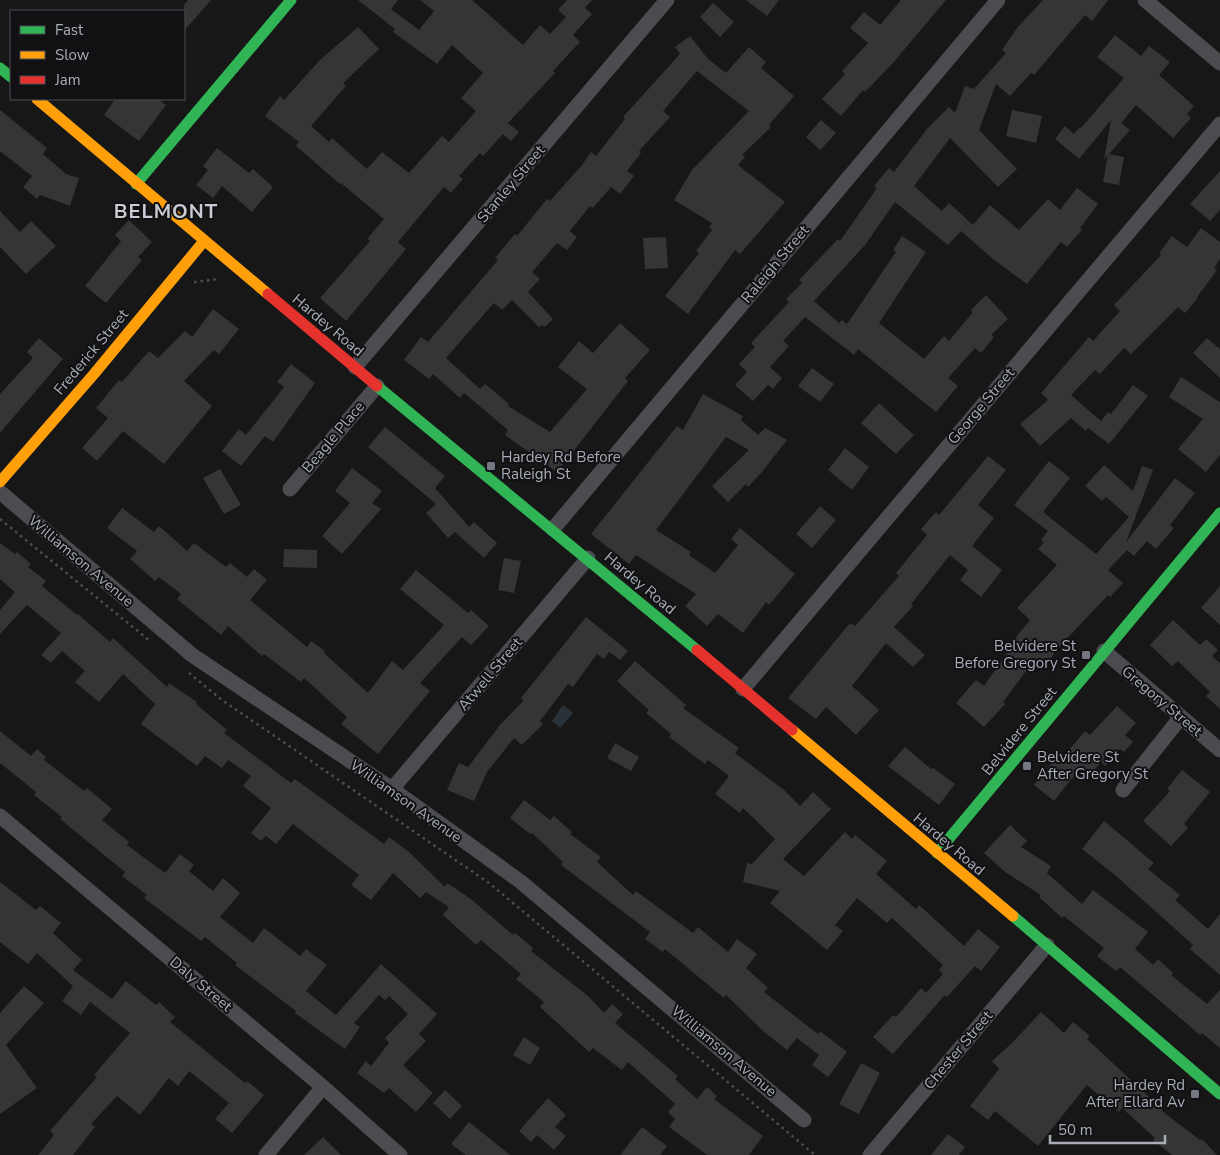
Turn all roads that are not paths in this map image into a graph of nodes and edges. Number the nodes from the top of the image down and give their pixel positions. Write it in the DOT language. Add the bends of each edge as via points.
graph roads {
  1 [pos="291,0"];
  2 [pos="667,0"];
  3 [pos="998,0"];
  4 [pos="1145,0"];
  5 [pos="1220,63"];
  6 [pos="0,68"];
  7 [pos="10,76"];
  8 [pos="38,100"];
  9 [pos="1220,124"];
  10 [pos="136,184"];
  11 [pos="204,241"];
  12 [pos="355,367"];
  13 [pos="377,386"];
  14 [pos="0,482"];
  15 [pos="290,489"];
  16 [pos="0,492"];
  17 [pos="1220,513"];
  18 [pos="553,530"];
  19 [pos="588,558"];
  20 [pos="1104,651"];
  21 [pos="743,689"];
  22 [pos="1181,717"];
  23 [pos="1220,750"];
  24 [pos="392,790"];
  25 [pos="1123,790"];
  26 [pos="0,816"];
  27 [pos="937,853"];
  28 [pos="1046,945"];
  29 [pos="323,1087"];
  30 [pos="1220,1094"];
  31 [pos="804,1120"];
  32 [pos="266,1155"];
  33 [pos="400,1155"];
  34 [pos="870,1155"];
  1 -- 10 [label="main road"];
  2 -- 12 [label="street, Stanley Street"];
  3 -- 18 [label="street, Raleigh Street"];
  4 -- 5 [label="street"];
  6 -- 7 [label="main road"];
  8 -- 10 [label="main road, Hardey Road"];
  9 -- 21 [label="street, George Street"];
  10 -- 11 [label="main road, Hardey Road"];
  11 -- 12 [label="main road, Hardey Road"];
  11 -- 14 [label="main road, Frederick Street"];
  12 -- 13 [label="main road, Hardey Road"];
  13 -- 15 [label="street, Beagle Place"];
  13 -- 18 [label="main road, Hardey Road"];
  16 -- 24 [label="street, Williamson Avenue" via="192,655"];
  17 -- 20 [label="main road, Belvidere Street"];
  18 -- 19 [label="main road, Hardey Road"];
  19 -- 21 [label="main road, Hardey Road"];
  19 -- 24 [label="street, Atwell Street"];
  20 -- 22 [label="street, Gregory Street"];
  20 -- 27 [label="main road, Belvidere Street"];
  21 -- 27 [label="main road, Hardey Road"];
  22 -- 23 [label="street, Gregory Street"];
  22 -- 25 [label="street"];
  24 -- 31 [label="street, Williamson Avenue" via="521,882"];
  26 -- 29 [label="street, Daly Street"];
  27 -- 28 [label="main road, Hardey Road"];
  28 -- 30 [label="main road, Hardey Road"];
  28 -- 34 [label="street, Chester Street"];
  29 -- 32 [label="street"];
  29 -- 33 [label="street, Daly Street"];
}
